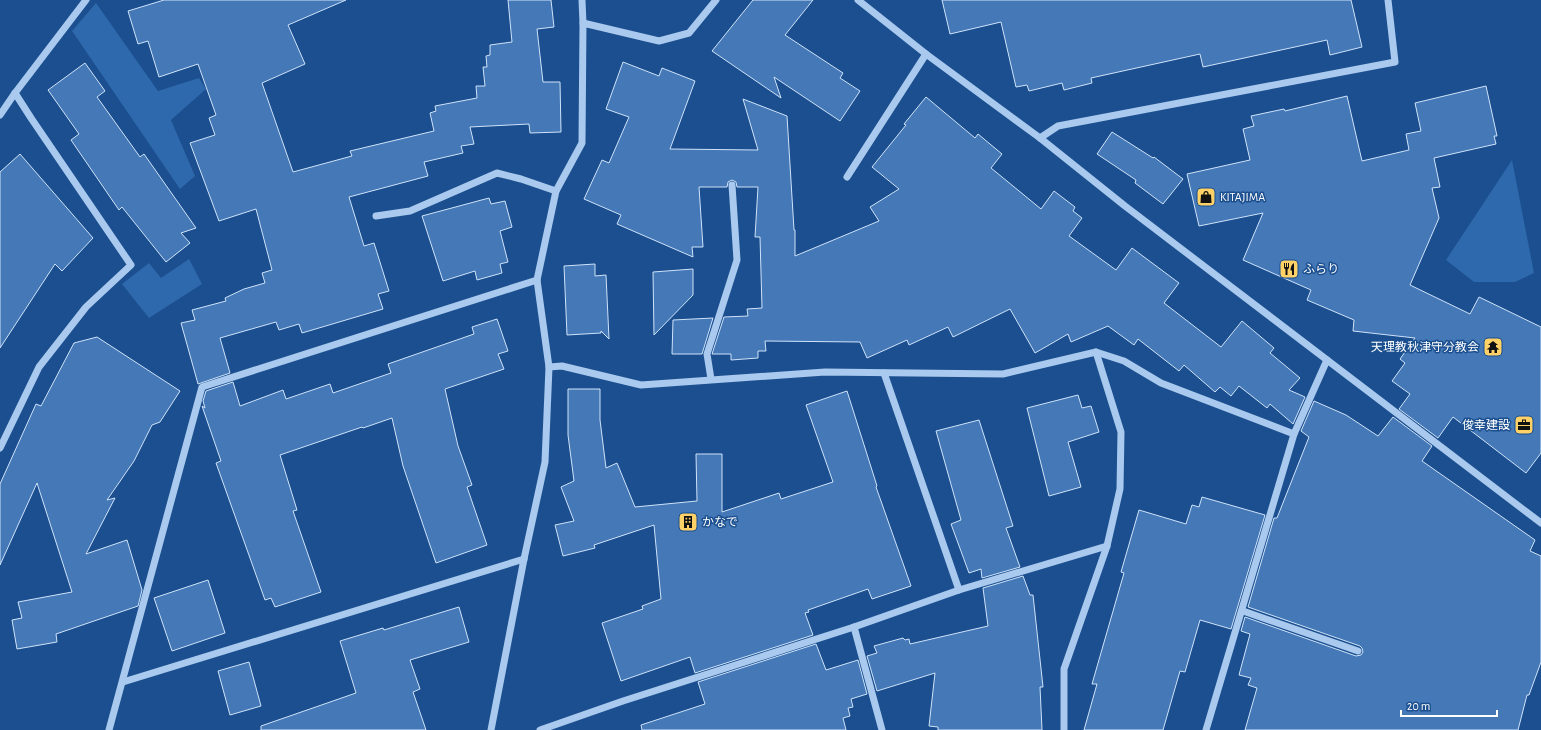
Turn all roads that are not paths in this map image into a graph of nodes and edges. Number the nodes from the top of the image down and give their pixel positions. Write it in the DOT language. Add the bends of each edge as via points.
graph roads {
  1 [pos="86,0"];
  2 [pos="582,0"];
  3 [pos="716,0"];
  4 [pos="858,0"];
  5 [pos="1388,0"];
  6 [pos="583,23"];
  7 [pos="926,54"];
  8 [pos="15,93"];
  9 [pos="0,115"];
  10 [pos="1040,138"];
  11 [pos="847,176"];
  12 [pos="732,185"];
  13 [pos="556,191"];
  14 [pos="376,216"];
  15 [pos="537,280"];
  16 [pos="1096,352"];
  17 [pos="1327,360"];
  18 [pos="549,367"];
  19 [pos="884,373"];
  20 [pos="711,379"];
  21 [pos="1294,434"];
  22 [pos="0,448"];
  23 [pos="1541,523"];
  24 [pos="1107,546"];
  25 [pos="524,560"];
  26 [pos="959,590"];
  27 [pos="1243,611"];
  28 [pos="854,627"];
  29 [pos="1358,651"];
  30 [pos="123,682"];
  31 [pos="110,730"];
  32 [pos="491,730"];
  33 [pos="540,730"];
  34 [pos="882,730"];
  35 [pos="1064,730"];
  36 [pos="1206,730"];
  1 -- 8 [label="street"];
  2 -- 6 [label="street"];
  3 -- 6 [label="street" via="689,33 659,41"];
  4 -- 7 [label="street"];
  5 -- 10 [label="street" via="1395,62 1058,126"];
  6 -- 13 [label="street" via="582,144"];
  7 -- 10 [label="street"];
  7 -- 11 [label="street"];
  8 -- 9 [label="street"];
  8 -- 22 [label="street" via="131,265 86,307 39,367"];
  10 -- 17 [label="street"];
  12 -- 20 [label="street" via="737,260 707,354"];
  13 -- 14 [label="street" via="497,173 410,212"];
  13 -- 15 [label="street"];
  15 -- 18 [label="street"];
  15 -- 30 [label="street" via="202,387"];
  16 -- 19 [label="street" via="1003,374"];
  16 -- 21 [label="street" via="1124,361 1161,383"];
  16 -- 24 [label="street" via="1121,432 1120,489"];
  17 -- 21 [label="street"];
  17 -- 23 [label="street"];
  18 -- 20 [label="street" via="562,366 641,385"];
  18 -- 25 [label="street" via="545,462"];
  19 -- 20 [label="street" via="825,372"];
  19 -- 26 [label="street"];
  21 -- 27 [label="street"];
  24 -- 26 [label="street"];
  24 -- 35 [label="street" via="1064,669"];
  25 -- 30 [label="street"];
  25 -- 32 [label="street"];
  26 -- 28 [label="street"];
  27 -- 29 [label="street"];
  27 -- 36 [label="street"];
  28 -- 33 [label="street"];
  28 -- 34 [label="street"];
  30 -- 31 [label="street"];
}
